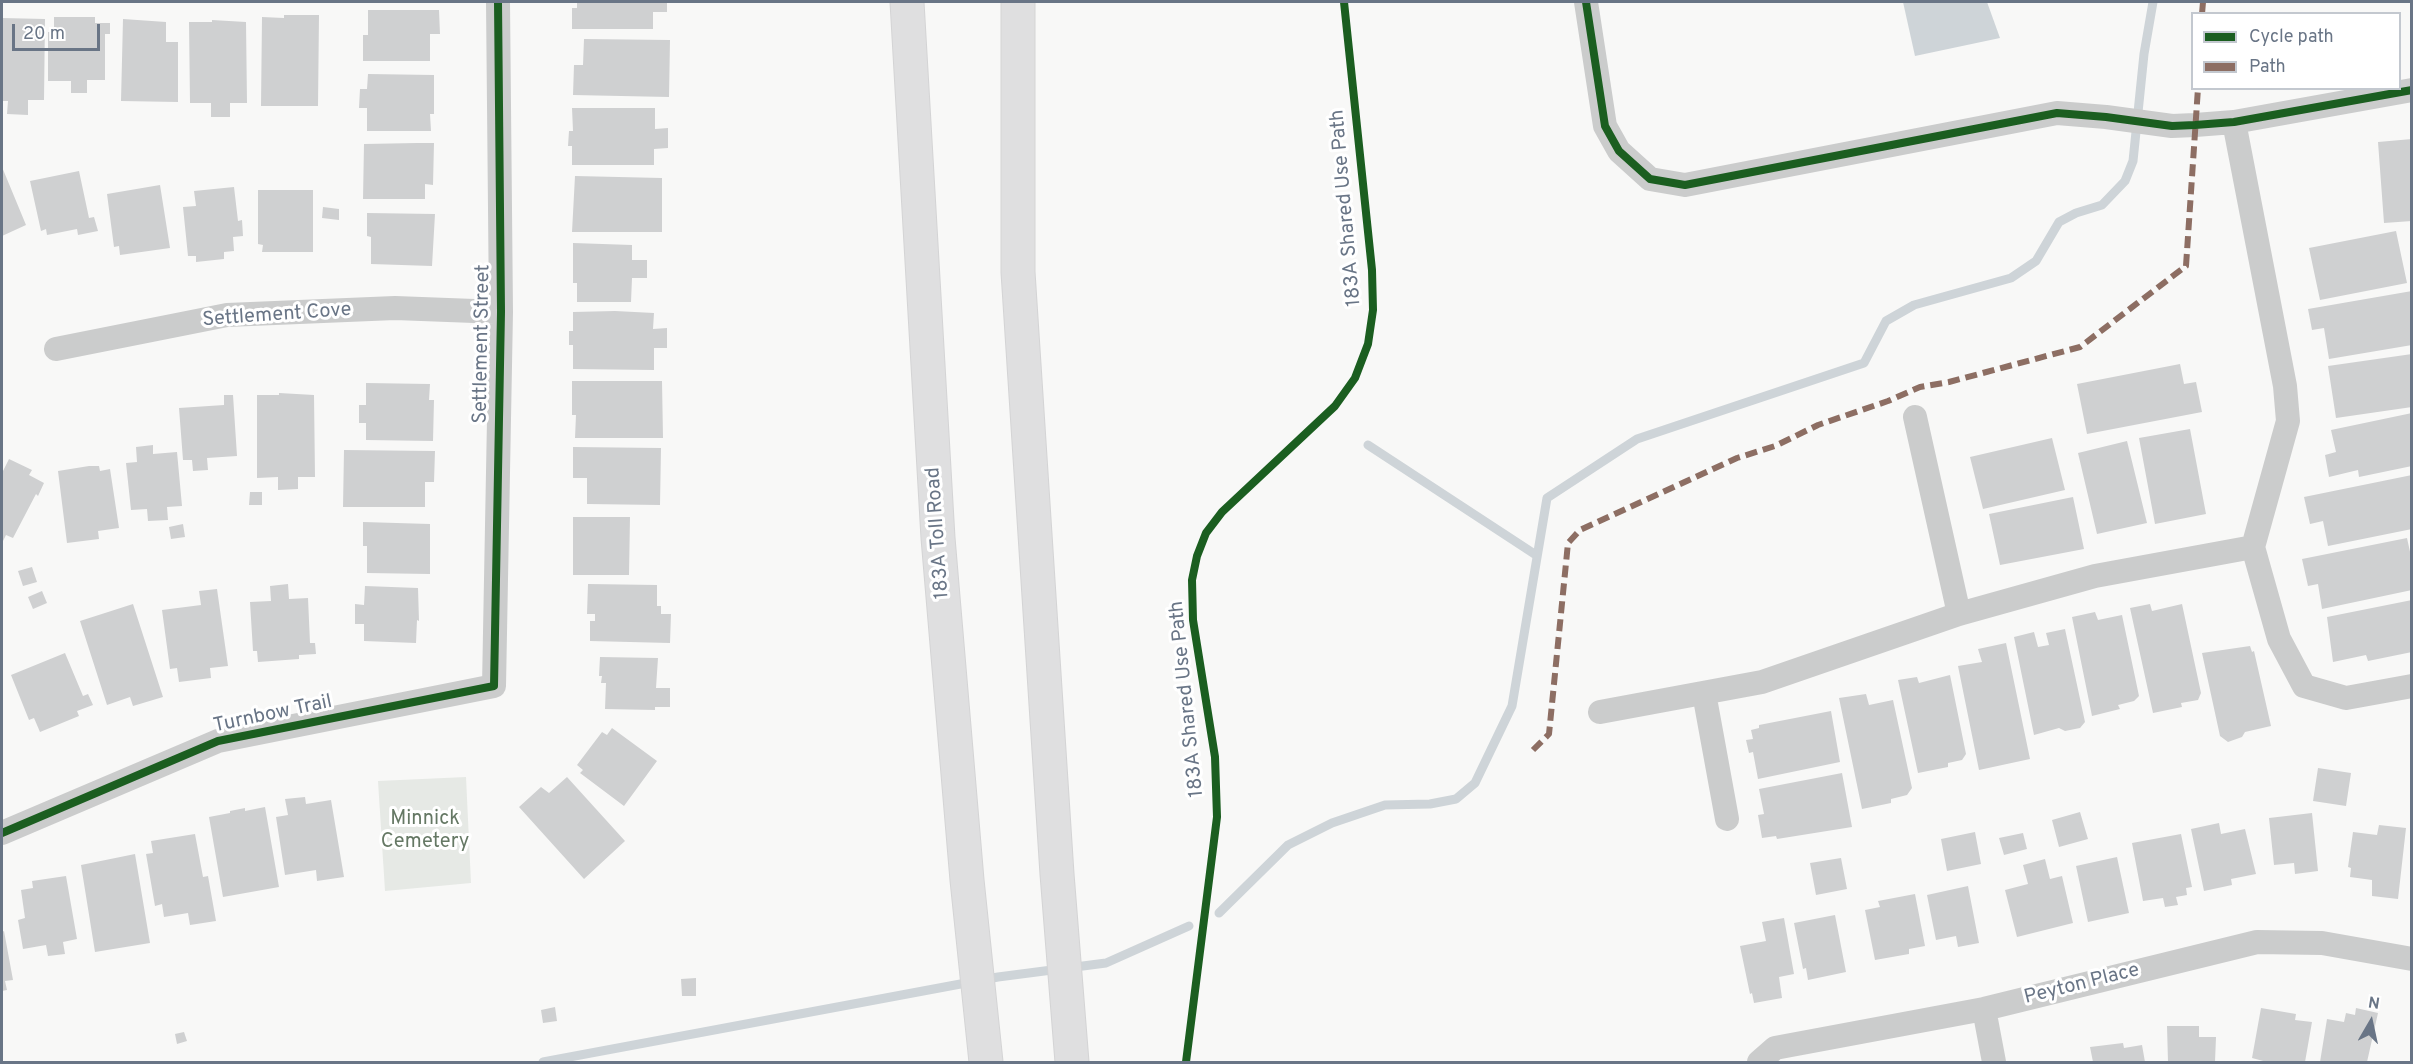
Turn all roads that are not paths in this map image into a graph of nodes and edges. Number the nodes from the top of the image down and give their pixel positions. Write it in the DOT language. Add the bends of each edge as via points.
graph roads {
  1 [pos="498,2"];
  2 [pos="907,2"];
  3 [pos="1018,2"];
  4 [pos="1586,2"];
  5 [pos="2412,90"];
  6 [pos="2234,122"];
  7 [pos="501,312"];
  8 [pos="56,349"];
  9 [pos="1915,417"];
  10 [pos="2253,548"];
  11 [pos="1959,614"];
  12 [pos="494,686"];
  13 [pos="2412,686"];
  14 [pos="1704,693"];
  15 [pos="1600,712"];
  16 [pos="1727,819"];
  17 [pos="2,833"];
  18 [pos="2412,959"];
  19 [pos="1984,1008"];
  20 [pos="986,1062"];
  21 [pos="1072,1062"];
  22 [pos="1759,1062"];
  23 [pos="1994,1062"];
  1 -- 7 [label="street, Settlement Street"];
  2 -- 20 [label="highway, 183A Toll Road" via="938,538"];
  3 -- 21 [label="highway" via="1018,272"];
  4 -- 6 [label="street" via="1605,126 1619,151 1650,178 1685,185 2057,113 2172,126"];
  5 -- 6 [label="street"];
  6 -- 10 [label="street" via="2285,386 2288,421"];
  7 -- 8 [label="street, Settlement Cove" via="395,308 227,315"];
  7 -- 12 [label="street, Settlement Street"];
  9 -- 11 [label="street"];
  10 -- 11 [label="street" via="2095,576"];
  10 -- 13 [label="street" via="2279,639 2304,686 2346,698"];
  11 -- 14 [label="street" via="1762,682"];
  12 -- 17 [label="street, Turnbow Trail" via="218,741"];
  14 -- 15 [label="street"];
  14 -- 16 [label="street"];
  18 -- 19 [label="street, Peyton Place" via="2322,943 2257,942"];
  19 -- 22 [label="street, Peyton Place" via="1775,1048"];
  19 -- 23 [label="street"];
}
